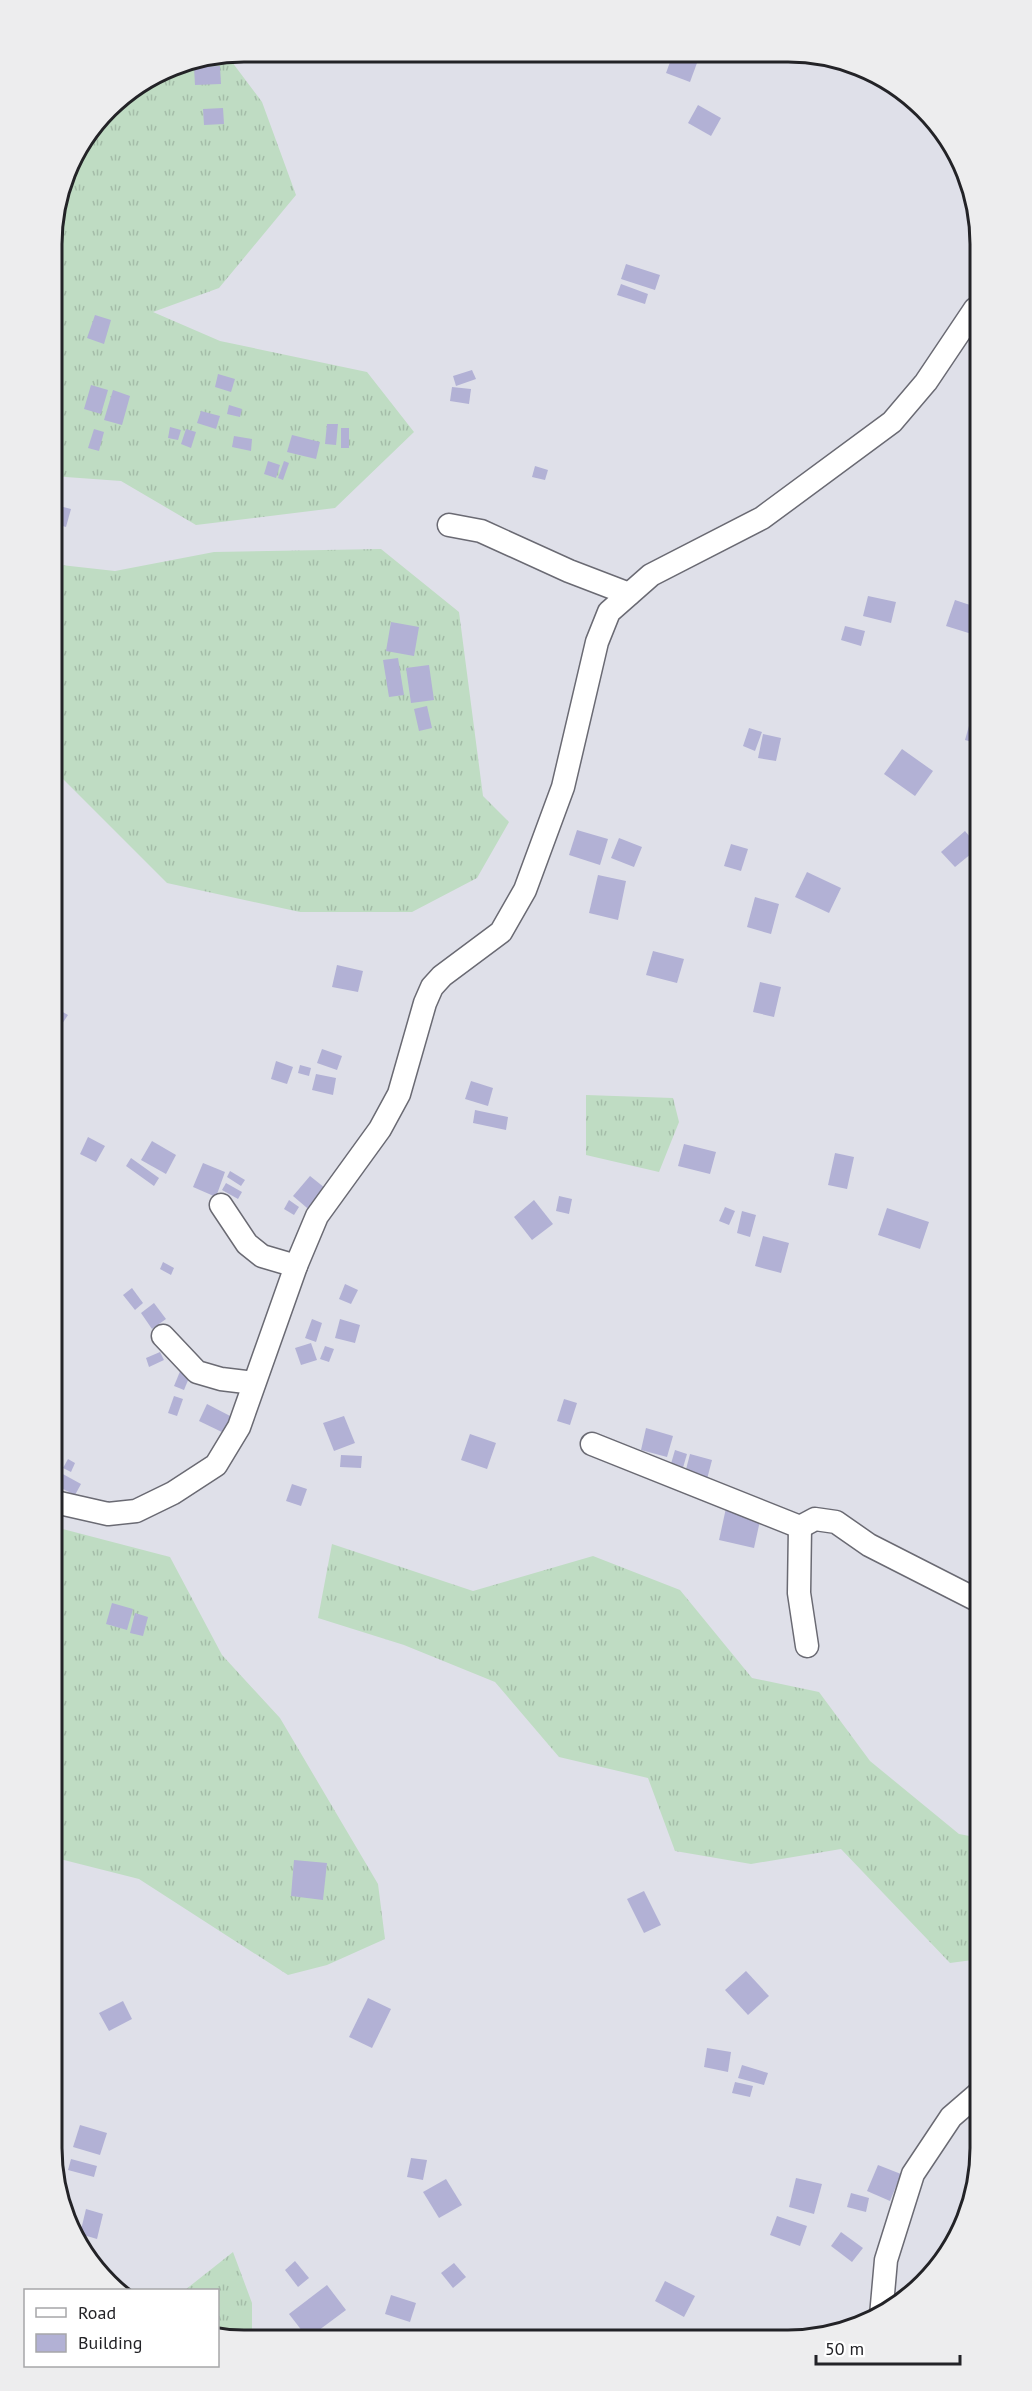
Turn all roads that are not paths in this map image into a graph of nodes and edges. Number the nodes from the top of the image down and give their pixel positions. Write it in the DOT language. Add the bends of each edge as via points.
graph roads {
  1 [pos="970,316"];
  2 [pos="449,525"];
  3 [pos="629,594"];
  4 [pos="221,1205"];
  5 [pos="296,1266"];
  6 [pos="163,1336"];
  7 [pos="254,1383"];
  8 [pos="592,1444"];
  9 [pos="61,1503"];
  10 [pos="800,1527"];
  11 [pos="970,1596"];
  12 [pos="807,1646"];
  13 [pos="970,2101"];
  14 [pos="882,2304"];
  1 -- 3 [label="street" via="926,382 892,422 762,518 651,575"];
  2 -- 3 [label="street" via="481,531"];
  3 -- 5 [label="street" via="609,612 597,642 563,787 525,890 501,932 432,987 399,1094 380,1129 318,1216"];
  4 -- 5 [label="street" via="247,1244 262,1256"];
  5 -- 7 [label="street"];
  6 -- 7 [label="street" via="197,1372"];
  7 -- 9 [label="street" via="239,1427 216,1465 173,1493 136,1511 108,1514"];
  8 -- 10 [label="street"];
  10 -- 11 [label="street" via="815,1519 836,1522 869,1545"];
  10 -- 12 [label="street" via="799,1593"];
  13 -- 14 [label="street" via="951,2117 913,2174 886,2259"];
}
